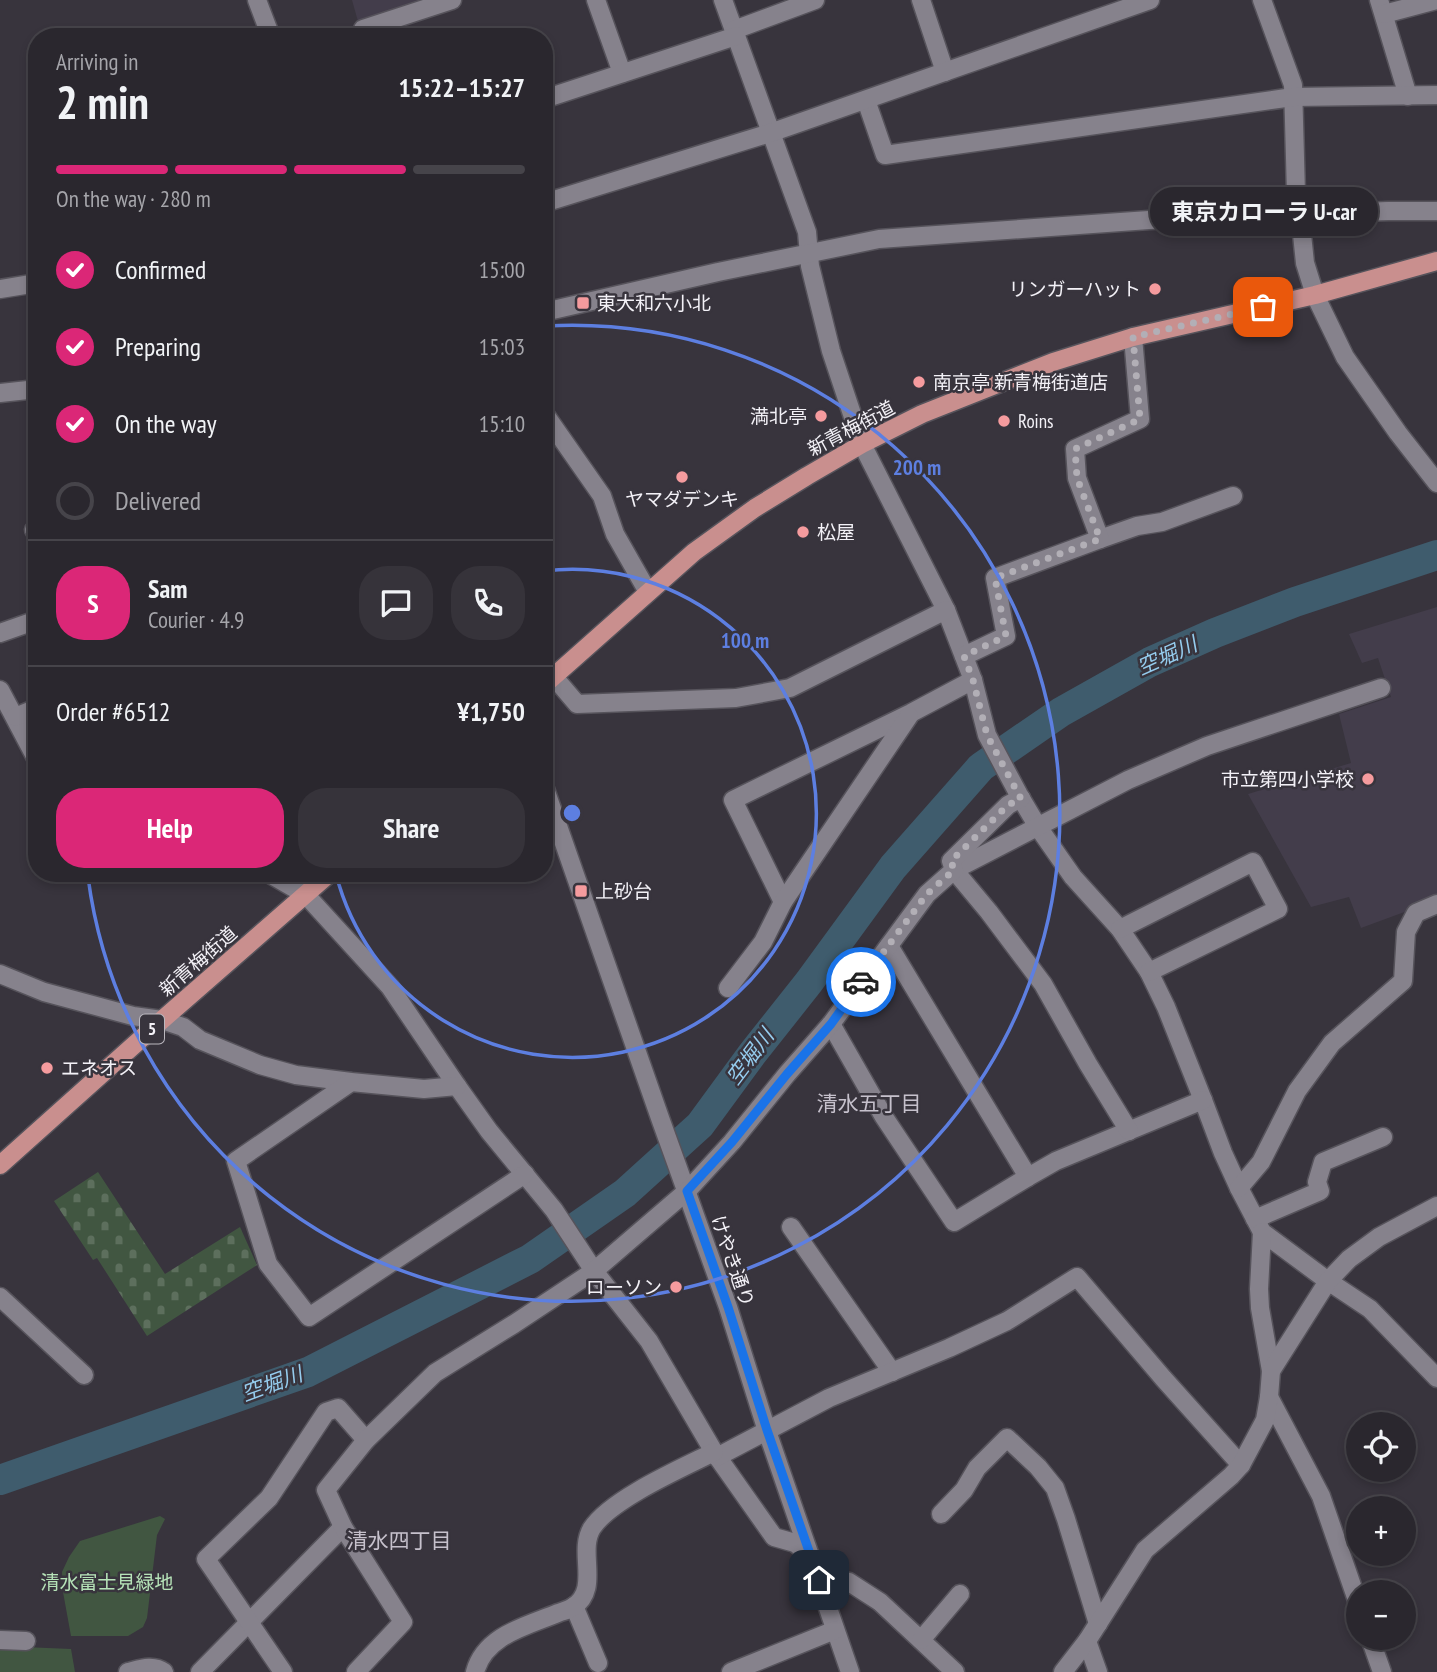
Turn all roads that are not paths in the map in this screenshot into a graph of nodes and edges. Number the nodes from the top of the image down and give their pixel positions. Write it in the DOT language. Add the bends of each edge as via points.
graph roads {
  1 [pos="257,0"];
  2 [pos="452,0"];
  3 [pos="596,0"];
  4 [pos="723,0"];
  5 [pos="815,0"];
  6 [pos="921,0"];
  7 [pos="1150,0"];
  8 [pos="1262,0"];
  9 [pos="1437,0"];
  10 [pos="1381,7"];
  11 [pos="268,28"];
  12 [pos="369,28"];
  13 [pos="735,33"];
  14 [pos="945,72"];
  15 [pos="622,73"];
  16 [pos="1437,95"];
  17 [pos="553,96"];
  18 [pos="1408,96"];
  19 [pos="1293,97"];
  20 [pos="866,100"];
  21 [pos="770,133"];
  22 [pos="553,200"];
  23 [pos="1437,211"];
  24 [pos="1300,215"];
  25 [pos="809,253"];
  26 [pos="1437,261"];
  27 [pos="28,284"];
  28 [pos="0,289"];
  29 [pos="1315,295"];
  30 [pos="553,310"];
  31 [pos="1133,337"];
  32 [pos="28,390"];
  33 [pos="0,393"];
  34 [pos="553,426"];
  35 [pos="862,444"];
  36 [pos="1437,483"];
  37 [pos="1233,496"];
  38 [pos="1100,539"];
  39 [pos="648,592"];
  40 [pos="946,610"];
  41 [pos="28,623"];
  42 [pos="0,634"];
  43 [pos="964,656"];
  44 [pos="553,677"];
  45 [pos="973,680"];
  46 [pos="553,684"];
  47 [pos="1381,688"];
  48 [pos="0,690"];
  49 [pos="28,712"];
  50 [pos="911,713"];
  51 [pos="15,717"];
  52 [pos="28,742"];
  53 [pos="1020,797"];
  54 [pos="553,812"];
  55 [pos="1038,827"];
  56 [pos="954,870"];
  57 [pos="284,882"];
  58 [pos="320,882"];
  59 [pos="306,895"];
  60 [pos="783,902"];
  61 [pos="1437,904"];
  62 [pos="1120,929"];
  63 [pos="889,946"];
  64 [pos="1149,972"];
  65 [pos="0,974"];
  66 [pos="727,988"];
  67 [pos="162,1020"];
  68 [pos="831,1024"];
  69 [pos="351,1083"];
  70 [pos="457,1086"];
  71 [pos="1203,1100"];
  72 [pos="1129,1131"];
  73 [pos="1383,1137"];
  74 [pos="0,1165"];
  75 [pos="525,1174"];
  76 [pos="1028,1177"];
  77 [pos="685,1186"];
  78 [pos="1238,1188"];
  79 [pos="1437,1206"];
  80 [pos="1259,1226"];
  81 [pos="791,1227"];
  82 [pos="593,1269"];
  83 [pos="1328,1281"];
  84 [pos="0,1297"];
  85 [pos="1271,1371"];
  86 [pos="892,1372"];
  87 [pos="84,1376"];
  88 [pos="1437,1378"];
  89 [pos="1269,1397"];
  90 [pos="767,1430"];
  91 [pos="366,1440"];
  92 [pos="715,1455"];
  93 [pos="1241,1465"];
  94 [pos="941,1514"];
  95 [pos="343,1527"];
  96 [pos="810,1555"];
  97 [pos="1350,1580"];
  98 [pos="960,1594"];
  99 [pos="574,1606"];
  100 [pos="251,1623"];
  101 [pos="1098,1624"];
  102 [pos="835,1630"];
  103 [pos="0,1640"];
  104 [pos="921,1640"];
  105 [pos="26,1641"];
  106 [pos="1087,1641"];
  107 [pos="1374,1650"];
  108 [pos="598,1663"];
  109 [pos="128,1672"];
  110 [pos="164,1672"];
  111 [pos="200,1672"];
  112 [pos="283,1672"];
  113 [pos="356,1672"];
  114 [pos="475,1672"];
  115 [pos="731,1672"];
  116 [pos="850,1672"];
  117 [pos="955,1672"];
  118 [pos="1063,1672"];
  119 [pos="1098,1672"];
  120 [pos="1382,1672"];
  1 -- 11 [label="street"];
  2 -- 12 [label="street"];
  3 -- 15 [label="street"];
  4 -- 13 [label="street"];
  5 -- 13 [label="street"];
  6 -- 14 [label="street"];
  7 -- 14 [label="street"];
  8 -- 19 [label="street" via="1293,85"];
  9 -- 10 [label="street"];
  10 -- 18 [label="street"];
  13 -- 15 [label="street"];
  13 -- 21 [label="street"];
  14 -- 20 [label="street"];
  15 -- 17 [label="street"];
  16 -- 18 [label="street"];
  18 -- 19 [label="street"];
  19 -- 20 [label="street" via="885,155"];
  19 -- 24 [label="street"];
  20 -- 21 [label="street"];
  21 -- 22 [label="street"];
  21 -- 25 [label="street" via="807,232"];
  23 -- 24 [label="street"];
  24 -- 25 [label="street" via="1149,220 879,239"];
  24 -- 29 [label="street" via="1305,263"];
  25 -- 30 [label="street"];
  25 -- 35 [label="street" via="831,351"];
  26 -- 29 [label="main road, 新青梅街道"];
  27 -- 28 [label="street"];
  29 -- 31 [label="main road, 新青梅街道"];
  29 -- 36 [label="street" via="1345,357"];
  31 -- 35 [label="main road, 新青梅街道" via="1012,377"];
  31 -- 38 [label="street" via="1140,419 1075,449 1077,478"];
  32 -- 33 [label="street"];
  34 -- 39 [label="street" via="602,496 615,534"];
  35 -- 39 [label="main road, 新青梅街道" via="755,508 694,551"];
  35 -- 40 [label="street"];
  37 -- 38 [label="street"];
  38 -- 43 [label="street" via="995,578 1006,636"];
  39 -- 44 [label="main road, 新青梅街道"];
  40 -- 43 [label="street"];
  40 -- 46 [label="street" via="790,688 736,698 577,704"];
  41 -- 42 [label="street"];
  43 -- 45 [label="street"];
  45 -- 50 [label="street"];
  45 -- 53 [label="street" via="988,738"];
  47 -- 55 [label="street" via="1207,746"];
  48 -- 51 [label="street"];
  49 -- 51 [label="street"];
  50 -- 60 [label="street"];
  50 -- 60 [label="street" via="733,800"];
  51 -- 52 [label="street"];
  53 -- 55 [label="street"];
  53 -- 56 [label="street" via="951,861"];
  54 -- 77 [label="street, けやき通り"];
  55 -- 56 [label="street"];
  55 -- 62 [label="street" via="1073,877"];
  56 -- 63 [label="street" via="927,894"];
  56 -- 72 [label="street" via="1043,984"];
  57 -- 59 [label="street"];
  58 -- 59 [label="main road, 新青梅街道 / 5"];
  59 -- 67 [label="main road, 新青梅街道 / 5"];
  59 -- 70 [label="street" via="390,987"];
  60 -- 66 [label="street" via="763,942"];
  61 -- 78 [label="street" via="1416,913 1406,932 1403,981 1332,1043 1297,1091 1261,1162"];
  62 -- 64 [label="street"];
  62 -- 64 [label="street" via="1253,862 1278,909"];
  63 -- 68 [label="street"];
  63 -- 76 [label="street"];
  64 -- 71 [label="street"];
  65 -- 67 [label="street" via="44,992"];
  67 -- 69 [label="street" via="260,1065"];
  67 -- 74 [label="main road, 新青梅街道 / 5"];
  68 -- 76 [label="street" via="884,1117 954,1222"];
  68 -- 77 [label="street" via="732,1142"];
  69 -- 70 [label="street"];
  69 -- 75 [label="street" via="236,1161 268,1264 309,1317"];
  70 -- 75 [label="street"];
  71 -- 72 [label="street"];
  71 -- 78 [label="street"];
  72 -- 76 [label="street"];
  73 -- 80 [label="street" via="1323,1162 1317,1182 1320,1191"];
  75 -- 82 [label="street"];
  77 -- 82 [label="street"];
  77 -- 90 [label="street, けやき通り"];
  78 -- 80 [label="street"];
  79 -- 83 [label="street" via="1379,1237"];
  80 -- 83 [label="street"];
  80 -- 85 [label="street" via="1259,1290"];
  81 -- 86 [label="street"];
  82 -- 91 [label="street" via="435,1373"];
  82 -- 92 [label="street" via="649,1341"];
  83 -- 85 [label="street"];
  83 -- 88 [label="street" via="1370,1309"];
  84 -- 87 [label="street"];
  85 -- 89 [label="street"];
  86 -- 90 [label="street"];
  86 -- 93 [label="street" via="1007,1321 1077,1276"];
  89 -- 93 [label="street" via="1265,1420"];
  89 -- 97 [label="street" via="1321,1496"];
  90 -- 92 [label="street"];
  90 -- 96 [label="street, けやき通り"];
  91 -- 95 [label="street" via="326,1490"];
  91 -- 100 [label="street" via="338,1408 326,1412 269,1498 206,1559"];
  92 -- 96 [label="street" via="774,1537 795,1543"];
  92 -- 99 [label="street" via="633,1493 605,1514 586,1544 586,1593"];
  93 -- 101 [label="street" via="1145,1550"];
  94 -- 101 [label="street" via="1007,1438 1055,1488"];
  95 -- 100 [label="street"];
  95 -- 113 [label="street" via="403,1622"];
  96 -- 102 [label="street, けやき通り"];
  96 -- 104 [label="street" via="834,1580 849,1582 880,1602"];
  98 -- 104 [label="street"];
  99 -- 108 [label="street"];
  99 -- 114 [label="street" via="497,1640 485,1650"];
  100 -- 111 [label="street"];
  100 -- 112 [label="street"];
  101 -- 106 [label="street"];
  102 -- 115 [label="street"];
  102 -- 116 [label="street, けやき通り"];
  103 -- 105 [label="street"];
  104 -- 117 [label="street"];
  106 -- 118 [label="street"];
  106 -- 119 [label="street"];
  107 -- 120 [label="street"];
  109 -- 110 [label="street" via="158,1667"];
}
